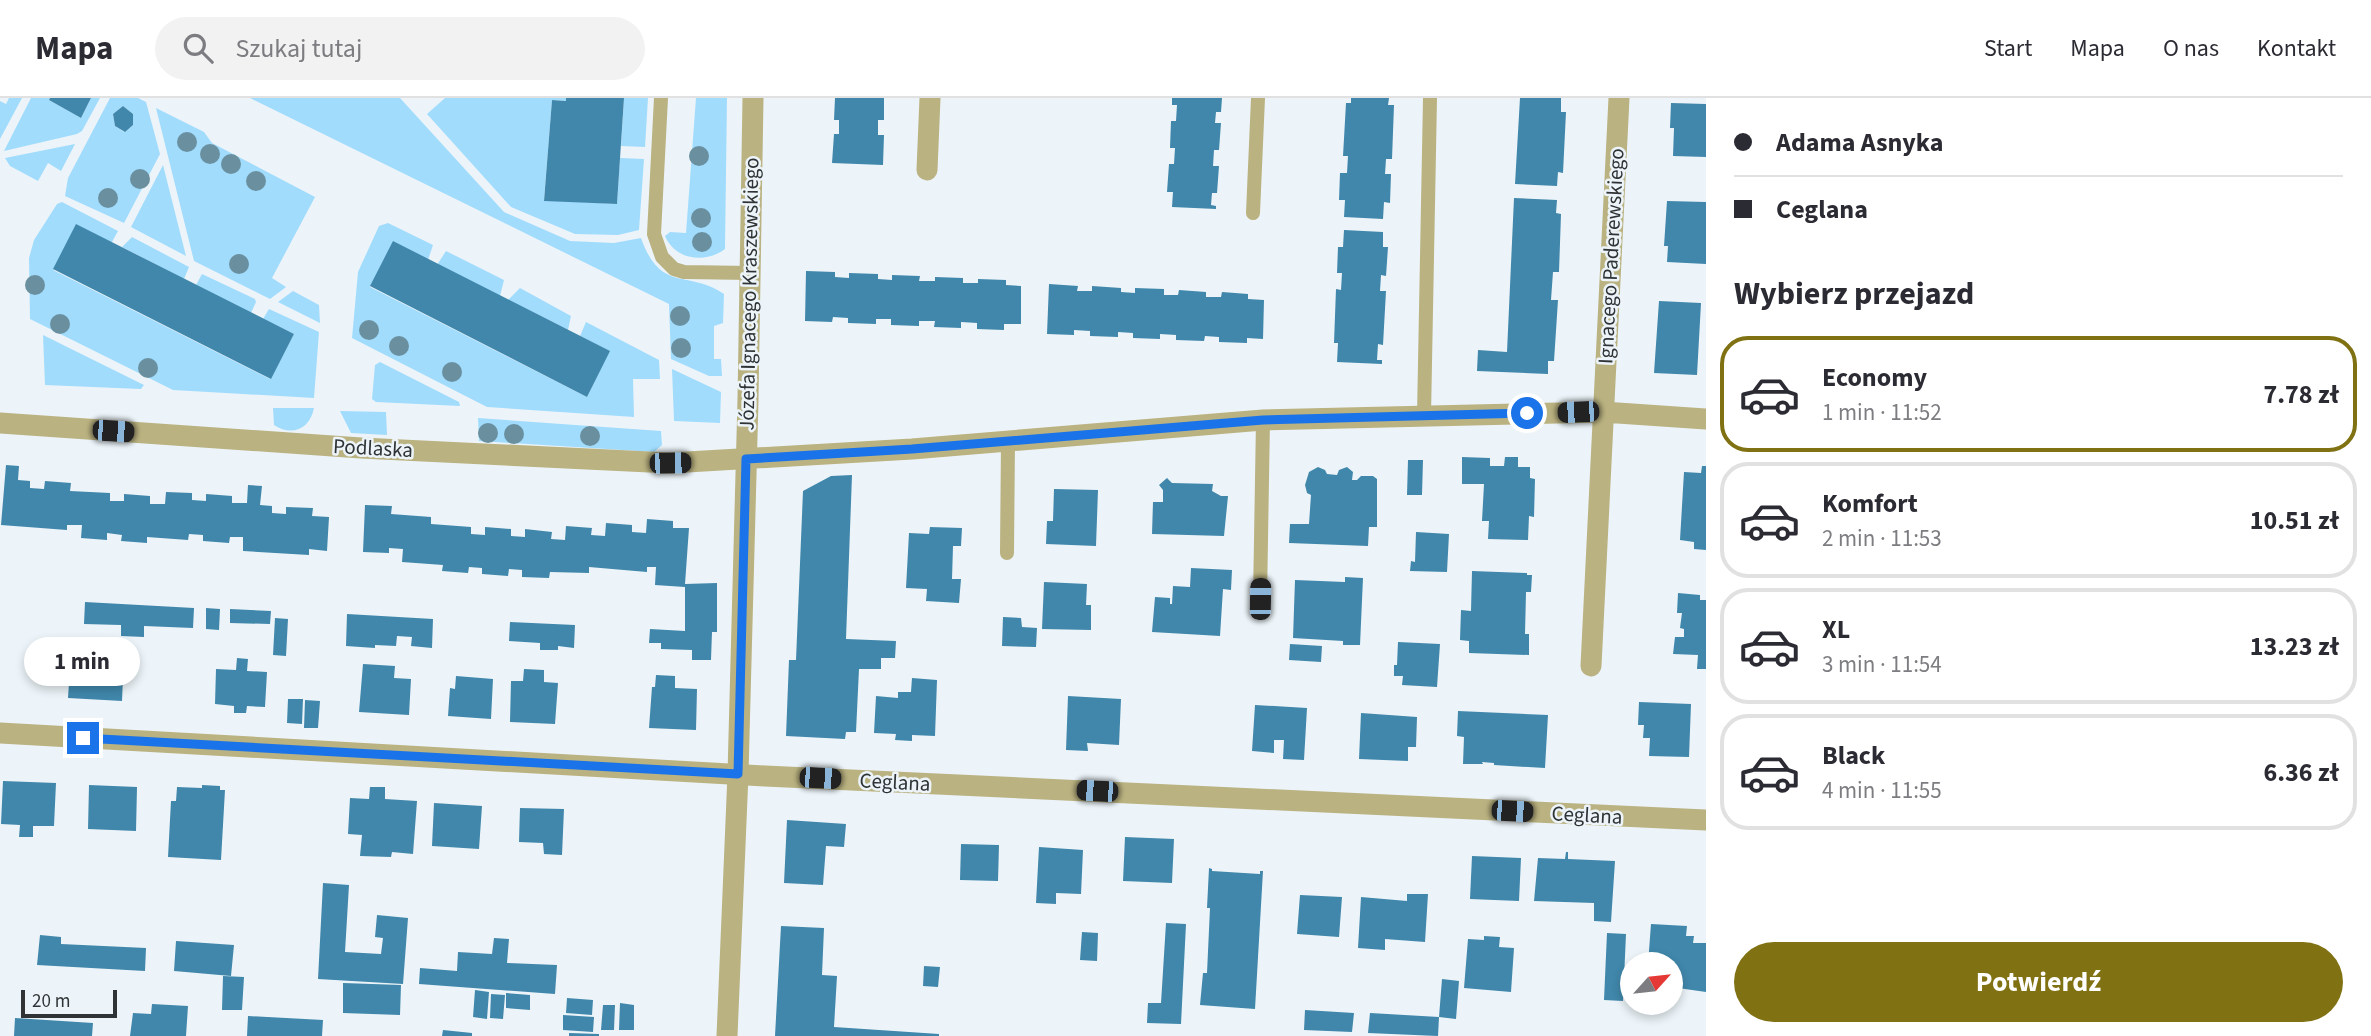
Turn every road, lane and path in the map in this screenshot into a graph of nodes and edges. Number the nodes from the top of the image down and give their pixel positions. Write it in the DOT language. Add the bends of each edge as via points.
graph roads {
  1 [pos="661,98"];
  2 [pos="753,98"];
  3 [pos="930,98"];
  4 [pos="1258,98"];
  5 [pos="1430,98"];
  6 [pos="1619,98"];
  7 [pos="928,170"];
  8 [pos="1252,213"];
  9 [pos="750,273"];
  10 [pos="1604,412"];
  11 [pos="1424,416"];
  12 [pos="1706,419"];
  13 [pos="1263,420"];
  14 [pos="0,424"];
  15 [pos="1008,441"];
  16 [pos="746,459"];
  17 [pos="1007,553"];
  18 [pos="1260,599"];
  19 [pos="1591,666"];
  20 [pos="0,733"];
  21 [pos="738,774"];
  22 [pos="1706,820"];
  23 [pos="727,1036"];
  1 -- 9 [label="lane" via="654,239 662,257 684,272"];
  2 -- 9 [label="street, Józefa Ignacego Kraszewskiego"];
  3 -- 7 [label="street"];
  4 -- 8 [label="lane"];
  5 -- 11 [label="lane"];
  6 -- 10 [label="street, Ignacego Paderewskiego"];
  9 -- 16 [label="street, Józefa Ignacego Kraszewskiego"];
  10 -- 11 [label="street, Podlaska"];
  10 -- 12 [label="street, Podlaska"];
  10 -- 19 [label="street, Ignacego Paderewskiego"];
  11 -- 13 [label="street, Podlaska"];
  13 -- 15 [label="street, Podlaska"];
  13 -- 18 [label="lane"];
  14 -- 16 [label="street, Podlaska" via="657,463"];
  15 -- 16 [label="street, Podlaska"];
  15 -- 17 [label="lane"];
  16 -- 21 [label="street, Józefa Ignacego Kraszewskiego"];
  20 -- 21 [label="street, Ceglana"];
  21 -- 22 [label="street, Ceglana"];
  21 -- 23 [label="street, Józefa Ignacego Kraszewskiego"];
}
